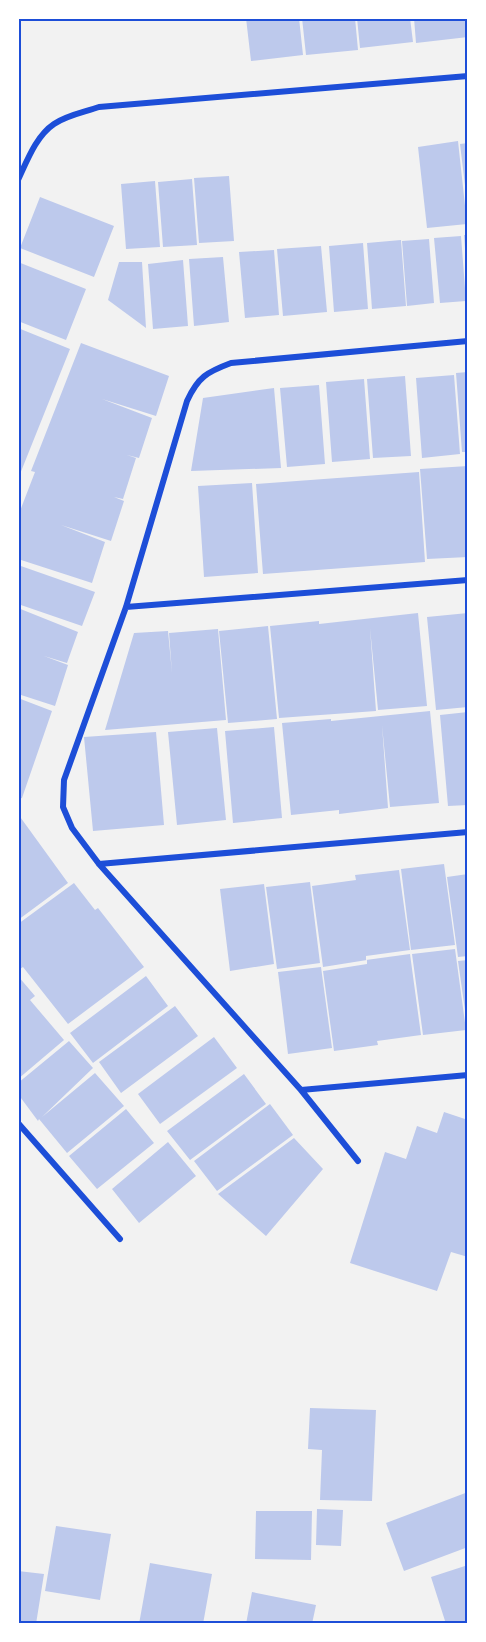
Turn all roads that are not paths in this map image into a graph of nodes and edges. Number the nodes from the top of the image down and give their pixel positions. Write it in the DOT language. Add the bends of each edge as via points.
graph roads {
  1 [pos="468,76"];
  2 [pos="18,180"];
  3 [pos="468,340"];
  4 [pos="468,580"];
  5 [pos="126,607"];
  6 [pos="468,832"];
  7 [pos="99,864"];
  8 [pos="468,1075"];
  9 [pos="301,1090"];
  10 [pos="18,1123"];
  11 [pos="358,1161"];
  12 [pos="120,1239"];
  1 -- 2 [label="street" via="99,108 54,124 40,139"];
  3 -- 5 [label="street" via="231,363 209,371 195,383 187,401"];
  4 -- 5 [label="street"];
  5 -- 7 [label="street" via="64,780 63,807 72,828"];
  6 -- 7 [label="street"];
  7 -- 9 [label="street"];
  8 -- 9 [label="street"];
  9 -- 11 [label="street"];
  10 -- 12 [label="street"];
}
